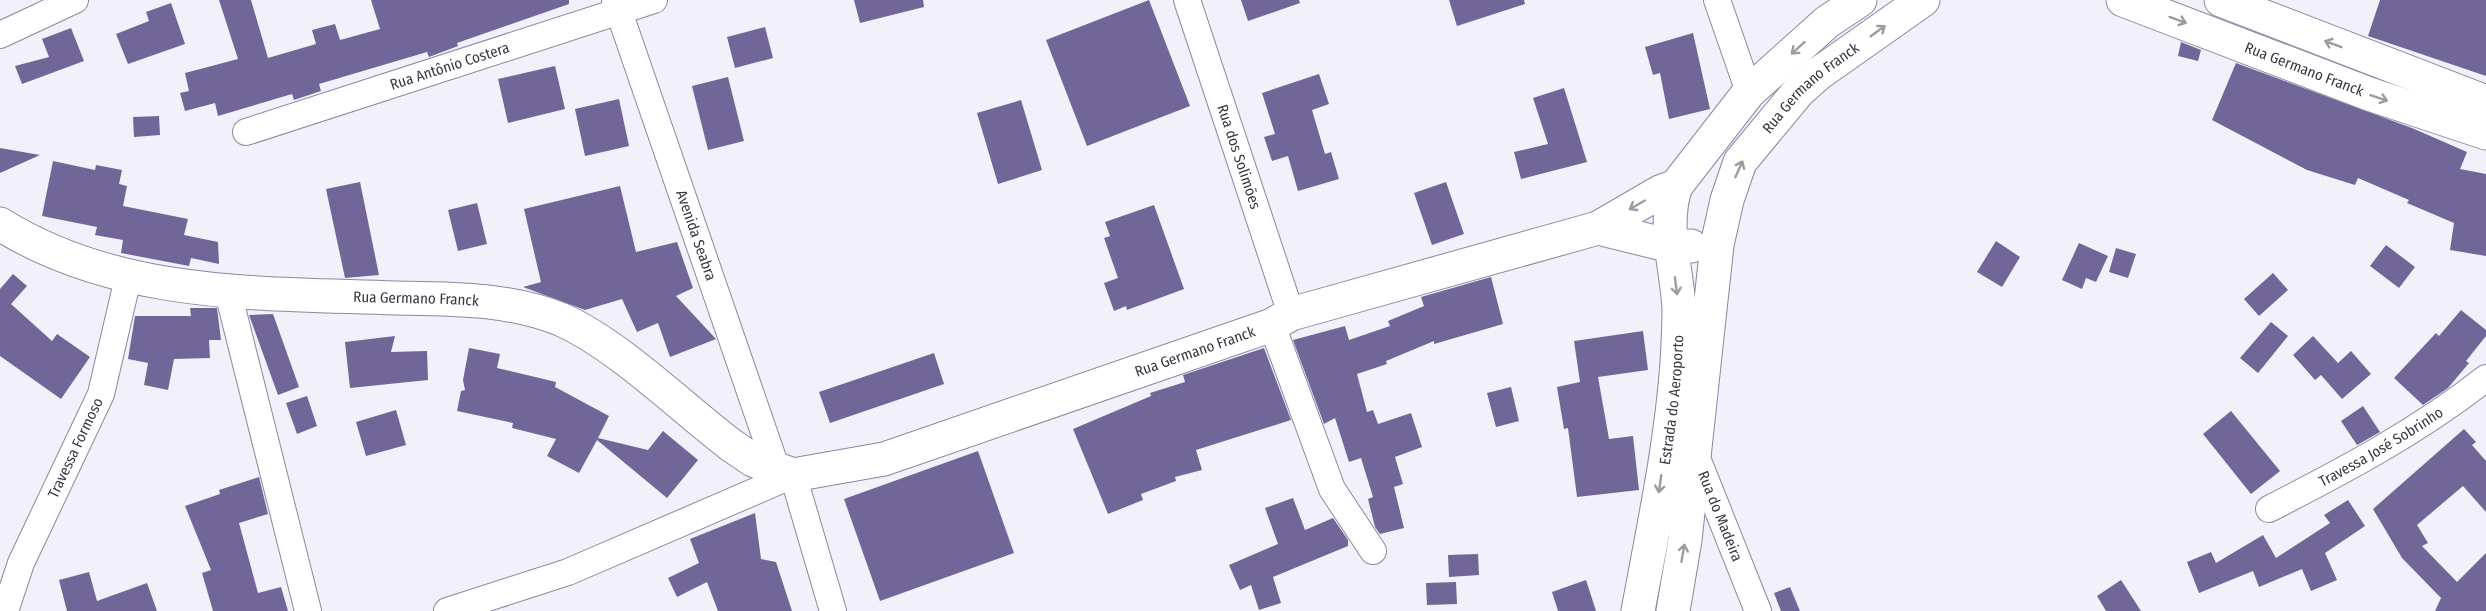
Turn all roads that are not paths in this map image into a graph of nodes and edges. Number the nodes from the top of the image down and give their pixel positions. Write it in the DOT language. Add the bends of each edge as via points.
graph roads {
  1 [pos="75,0"];
  2 [pos="654,0"];
  3 [pos="1187,0"];
  4 [pos="1717,0"];
  5 [pos="1860,0"];
  6 [pos="1923,0"];
  7 [pos="2123,0"];
  8 [pos="2232,5"];
  9 [pos="617,6"];
  10 [pos="0,35"];
  11 [pos="2230,40"];
  12 [pos="1749,92"];
  13 [pos="2486,102"];
  14 [pos="246,132"];
  15 [pos="2486,133"];
  16 [pos="1677,186"];
  17 [pos="1727,200"];
  18 [pos="0,224"];
  19 [pos="1598,228"];
  20 [pos="1717,245"];
  21 [pos="1671,246"];
  22 [pos="128,278"];
  23 [pos="228,292"];
  24 [pos="1282,320"];
  25 [pos="1689,368"];
  26 [pos="2486,378"];
  27 [pos="1668,429"];
  28 [pos="1695,453"];
  29 [pos="785,472"];
  30 [pos="2269,509"];
  31 [pos="1373,551"];
  32 [pos="5,611"];
  33 [pos="308,611"];
  34 [pos="447,611"];
  35 [pos="833,611"];
  36 [pos="1638,611"];
  37 [pos="1673,611"];
  38 [pos="1758,611"];
  1 -- 10 [label="street"];
  2 -- 9 [label="street, Rua Antônio Costera"];
  3 -- 24 [label="street, Rua dos Solimões"];
  4 -- 12 [label="street"];
  5 -- 12 [label="main road, Rua Germano Franck, one-way" via="1827,22"];
  17 -- 6 [label="main road, Rua Germano Franck, one-way" via="1740,162 1798,92"];
  7 -- 11 [label="main road, Rua Germano Franck, one-way"];
  8 -- 11 [label="main road"];
  13 -- 8 [label="main road, one-way"];
  9 -- 14 [label="street, Rua Antônio Costera"];
  9 -- 29 [label="street, Avenida Seabra"];
  11 -- 15 [label="main road, Rua Germano Franck, one-way" via="2368,94"];
  12 -- 16 [label="main road, Rua Germano Franck"];
  16 -- 17 [label="main road"];
  16 -- 19 [label="main road, Rua Germano Franck, one-way"];
  16 -- 21 [label="main road, Estrada do Aeroporto"];
  17 -- 20 [label="main road, Rua Germano Franck"];
  18 -- 22 [label="main road, Rua Germano Franck" via="62,256"];
  19 -- 21 [label="main road, Rua Germano Franck"];
  19 -- 24 [label="main road, Rua Germano Franck"];
  20 -- 21 [label="main road, Rua Germano Franck"];
  20 -- 25 [label="main road, Estrada do Aeroporto"];
  21 -- 25 [label="main road, Estrada do Aeroporto, one-way"];
  22 -- 23 [label="main road, Rua Germano Franck"];
  22 -- 32 [label="street, Travessa Formoso" via="101,394 21,563"];
  23 -- 29 [label="main road, Rua Germano Franck" via="486,300 560,319 592,336 753,460"];
  23 -- 33 [label="street"];
  24 -- 29 [label="main road, Rua Germano Franck" via="884,459"];
  24 -- 31 [label="street, Rua dos Solimões" via="1332,489"];
  25 -- 27 [label="main road, Estrada do Aeroporto"];
  25 -- 28 [label="main road, Estrada do Aeroporto"];
  26 -- 30 [label="street, Travessa José Sobrinho" via="2450,406 2353,466"];
  27 -- 28 [label="street, Rua do Madeira"];
  27 -- 36 [label="main road, Estrada do Aeroporto, one-way"];
  37 -- 28 [label="main road, Estrada do Aeroporto, one-way"];
  28 -- 38 [label="street, Rua do Madeira"];
  29 -- 34 [label="street, Rua Germano Franck" via="568,572"];
  29 -- 35 [label="street, Avenida Seabra"];
}
